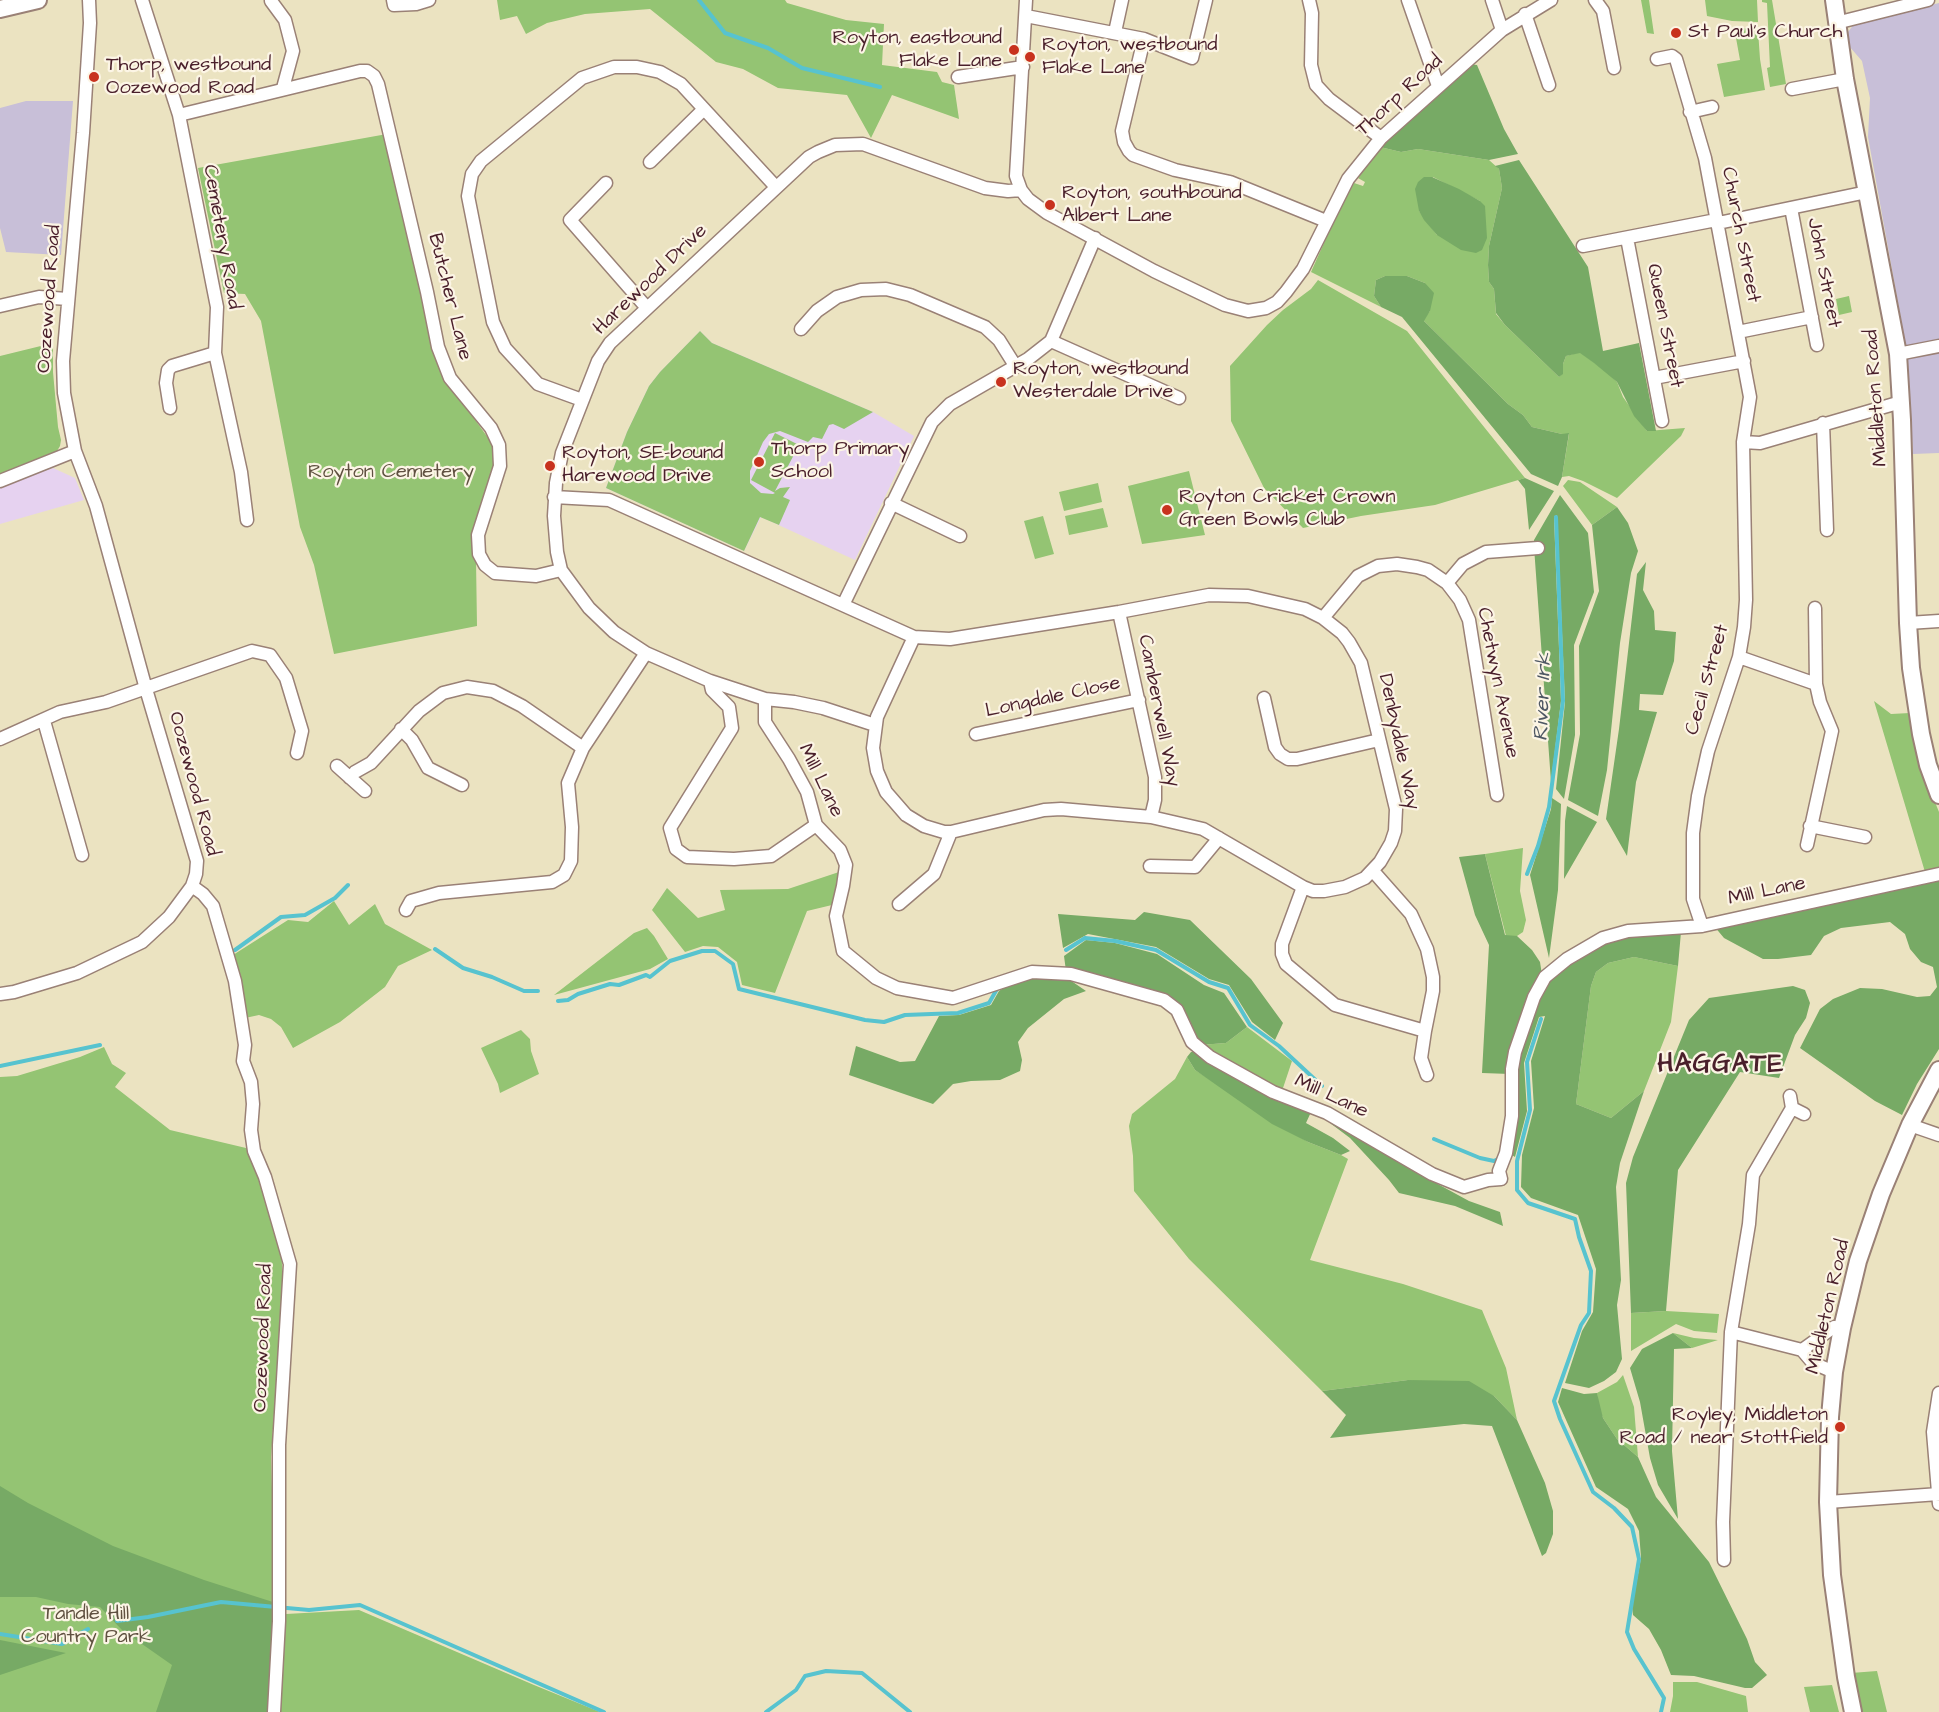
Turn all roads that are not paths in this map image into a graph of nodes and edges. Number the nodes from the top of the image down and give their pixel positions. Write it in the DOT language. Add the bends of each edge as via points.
graph roads {
  1 [pos="38,0"];
  2 [pos="89,0"];
  3 [pos="142,0"];
  4 [pos="429,0"];
  5 [pos="1026,0"];
  6 [pos="1122,0"];
  7 [pos="1206,0"];
  8 [pos="1309,0"];
  9 [pos="1408,0"];
  10 [pos="1492,0"];
  11 [pos="1551,0"];
  12 [pos="1595,0"];
  13 [pos="1834,0"];
  14 [pos="1928,0"];
  15 [pos="271,1"];
  16 [pos="394,2"];
  17 [pos="0,9"];
  18 [pos="1525,14"];
  19 [pos="1026,15"];
  20 [pos="1836,23"];
  21 [pos="1502,30"];
  22 [pos="1114,32"];
  23 [pos="1144,39"];
  24 [pos="1657,59"];
  25 [pos="1023,67"];
  26 [pos="1614,68"];
  27 [pos="958,77"];
  28 [pos="1845,80"];
  29 [pos="1548,85"];
  30 [pos="1438,86"];
  31 [pos="283,88"];
  32 [pos="1792,89"];
  33 [pos="1712,107"];
  34 [pos="704,109"];
  35 [pos="1690,112"];
  36 [pos="179,115"];
  37 [pos="1381,138"];
  38 [pos="650,162"];
  39 [pos="606,183"];
  40 [pos="776,187"];
  41 [pos="1021,190"];
  42 [pos="1867,192"];
  43 [pos="1791,208"];
  44 [pos="1326,221"];
  45 [pos="1717,221"];
  46 [pos="1095,238"];
  47 [pos="1627,238"];
  48 [pos="1583,246"];
  49 [pos="68,299"];
  50 [pos="0,306"];
  51 [pos="646,308"];
  52 [pos="1812,317"];
  53 [pos="801,329"];
  54 [pos="1738,332"];
  55 [pos="1051,341"];
  56 [pos="1817,345"];
  57 [pos="1939,346"];
  58 [pos="215,353"];
  59 [pos="1898,354"];
  60 [pos="1744,361"];
  61 [pos="1016,367"];
  62 [pos="1654,378"];
  63 [pos="1179,398"];
  64 [pos="582,400"];
  65 [pos="1901,402"];
  66 [pos="170,408"];
  67 [pos="1662,421"];
  68 [pos="1823,423"];
  69 [pos="1743,442"];
  70 [pos="75,451"];
  71 [pos="0,481"];
  72 [pos="554,497"];
  73 [pos="891,503"];
  74 [pos="248,520"];
  75 [pos="1827,530"];
  76 [pos="960,536"];
  77 [pos="1538,548"];
  78 [pos="561,570"];
  79 [pos="1446,583"];
  80 [pos="843,605"];
  81 [pos="1815,608"];
  82 [pos="1119,612"];
  83 [pos="1323,618"];
  84 [pos="1939,621"];
  85 [pos="1908,623"];
  86 [pos="914,637"];
  87 [pos="645,652"];
  88 [pos="1739,657"];
  89 [pos="710,681"];
  90 [pos="1816,684"];
  91 [pos="146,689"];
  92 [pos="1264,698"];
  93 [pos="765,699"];
  94 [pos="1139,700"];
  95 [pos="44,721"];
  96 [pos="875,725"];
  97 [pos="401,729"];
  98 [pos="976,734"];
  99 [pos="0,739"];
  100 [pos="1379,740"];
  101 [pos="583,748"];
  102 [pos="297,753"];
  103 [pos="337,766"];
  104 [pos="350,778"];
  105 [pos="462,785"];
  106 [pos="365,792"];
  107 [pos="1497,795"];
  108 [pos="1939,795"];
  109 [pos="1151,817"];
  110 [pos="816,825"];
  111 [pos="1810,826"];
  112 [pos="951,832"];
  113 [pos="1865,837"];
  114 [pos="1219,838"];
  115 [pos="1807,845"];
  116 [pos="82,855"];
  117 [pos="1150,866"];
  118 [pos="1373,871"];
  119 [pos="1939,874"];
  120 [pos="192,886"];
  121 [pos="1303,887"];
  122 [pos="899,904"];
  123 [pos="406,910"];
  124 [pos="1702,926"];
  125 [pos="0,994"];
  126 [pos="1425,1031"];
  127 [pos="1939,1070"];
  128 [pos="1427,1075"];
  129 [pos="1795,1106"];
  130 [pos="1910,1125"];
  131 [pos="1939,1135"];
  132 [pos="1842,1328"];
  133 [pos="1731,1332"];
  134 [pos="1803,1350"];
  135 [pos="1834,1372"];
  136 [pos="1939,1393"];
  137 [pos="1939,1497"];
  138 [pos="1828,1502"];
  139 [pos="1724,1560"];
  140 [pos="274,1712"];
  141 [pos="1853,1712"];
  1 -- 17 [label="main road"];
  2 -- 49 [label="street, Oozewood Road" via="84,122"];
  3 -- 36 [label="street, Cemetery Road"];
  4 -- 16 [label="street" via="416,4"];
  5 -- 19 [label="street"];
  6 -- 22 [label="street"];
  7 -- 23 [label="street" via="1192,58"];
  8 -- 37 [label="street" via="1316,85"];
  9 -- 30 [label="street"];
  10 -- 21 [label="street"];
  11 -- 18 [label="street, Thorp Road"];
  12 -- 26 [label="street" via="1603,11"];
  13 -- 20 [label="main road, Middleton Road"];
  14 -- 20 [label="street"];
  15 -- 31 [label="street" via="285,20 293,51"];
  18 -- 21 [label="street, Thorp Road"];
  18 -- 29 [label="street"];
  19 -- 22 [label="street"];
  19 -- 25 [label="street"];
  20 -- 28 [label="main road, Middleton Road"];
  21 -- 30 [label="street, Thorp Road"];
  22 -- 23 [label="street"];
  23 -- 44 [label="street" via="1122,131 1133,155 1174,170 1230,182"];
  24 -- 35 [label="street, Church Street" via="1676,59"];
  25 -- 27 [label="street"];
  25 -- 41 [label="street" via="1016,176"];
  28 -- 32 [label="street"];
  28 -- 42 [label="main road, Middleton Road"];
  30 -- 37 [label="street, Thorp Road"];
  31 -- 36 [label="street"];
  31 -- 78 [label="street, Butcher Lane" via="360,71 371,73 378,84 438,347 450,378 491,428 499,446 500,466 478,535 479,554 495,573 536,576"];
  33 -- 35 [label="street"];
  34 -- 38 [label="street"];
  34 -- 40 [label="street"];
  34 -- 64 [label="street" via="681,84 660,72 637,67 603,69 572,84 481,161 471,174 468,196 493,322 505,348 538,384"];
  35 -- 45 [label="street, Church Street" via="1705,158"];
  36 -- 58 [label="street, Cemetery Road" via="217,308"];
  37 -- 44 [label="street, Thorp Road" via="1348,179"];
  39 -- 51 [label="street" via="570,220"];
  40 -- 41 [label="street, Harewood Drive" via="809,157 836,145 854,143 985,188"];
  40 -- 51 [label="street, Harewood Drive"];
  41 -- 46 [label="street" via="1037,207"];
  42 -- 43 [label="street"];
  42 -- 59 [label="main road, Middleton Road"];
  43 -- 45 [label="street"];
  43 -- 52 [label="street, John Street"];
  44 -- 46 [label="street, Thorp Road" via="1303,269 1277,302 1248,310 1225,304 1154,271"];
  45 -- 47 [label="street"];
  45 -- 54 [label="street, Church Street"];
  46 -- 55 [label="street"];
  47 -- 48 [label="street"];
  47 -- 62 [label="street, Queen Street"];
  49 -- 50 [label="street" via="39,297"];
  49 -- 70 [label="street, Oozewood Road" via="64,393"];
  51 -- 64 [label="street, Harewood Drive" via="610,343"];
  52 -- 54 [label="street"];
  52 -- 56 [label="street, John Street"];
  53 -- 61 [label="street" via="837,297 861,290 892,290 985,327 999,339"];
  54 -- 60 [label="street, Church Street"];
  55 -- 61 [label="street"];
  55 -- 63 [label="street"];
  57 -- 59 [label="street"];
  58 -- 66 [label="street" via="168,370"];
  58 -- 74 [label="street, Cemetery Road" via="242,472"];
  59 -- 65 [label="main road, Middleton Road"];
  60 -- 62 [label="street"];
  60 -- 69 [label="street, Church Street" via="1750,396"];
  61 -- 73 [label="street" via="936,416"];
  62 -- 67 [label="street, Queen Street"];
  64 -- 72 [label="street, Harewood Drive" via="562,453"];
  65 -- 68 [label="street"];
  65 -- 85 [label="main road, Middleton Road"];
  68 -- 69 [label="street" via="1760,443"];
  68 -- 75 [label="street"];
  69 -- 88 [label="street, Cecil Street" via="1746,600"];
  70 -- 71 [label="street"];
  70 -- 91 [label="street, Oozewood Road" via="96,506"];
  72 -- 78 [label="street, Harewood Drive"];
  72 -- 80 [label="street" via="609,500"];
  73 -- 76 [label="street"];
  73 -- 80 [label="street"];
  77 -- 79 [label="street" via="1486,552 1463,564"];
  78 -- 87 [label="street, Harewood Drive" via="600,620"];
  79 -- 83 [label="street, Chetwyn Avenue" via="1417,567 1378,566 1362,572"];
  79 -- 107 [label="street, Chetwyn Avenue" via="1469,620"];
  80 -- 86 [label="street"];
  81 -- 90 [label="street"];
  82 -- 83 [label="street, Denbydale Way" via="1199,596 1228,595 1296,606"];
  82 -- 86 [label="street, Denbydale Way" via="950,639"];
  82 -- 94 [label="street, Camberwell Way"];
  83 -- 100 [label="street, Denbydale Way" via="1349,642 1361,663"];
  84 -- 85 [label="street"];
  85 -- 108 [label="main road, Middleton Road" via="1921,734"];
  86 -- 96 [label="street, Denbydale Way"];
  87 -- 89 [label="street, Harewood Drive"];
  87 -- 101 [label="street"];
  88 -- 90 [label="street"];
  88 -- 124 [label="street, Cecil Street" via="1708,751 1698,796 1693,833 1693,899"];
  89 -- 93 [label="street, Harewood Drive"];
  89 -- 110 [label="street" via="712,690 729,707 732,728 670,828 676,849 687,857 771,856"];
  90 -- 111 [label="street" via="1832,731"];
  91 -- 95 [label="street" via="60,712"];
  91 -- 102 [label="street" via="252,651 270,655 286,678 302,731"];
  91 -- 120 [label="street, Oozewood Road" via="197,861"];
  92 -- 100 [label="street" via="1275,747 1288,759"];
  93 -- 96 [label="street, Harewood Drive" via="824,708"];
  93 -- 110 [label="street, Mill Lane" via="765,722 807,792"];
  94 -- 98 [label="street, Longdale Close"];
  94 -- 109 [label="street, Camberwell Way" via="1155,777"];
  95 -- 99 [label="street"];
  95 -- 116 [label="street"];
  96 -- 112 [label="street, Denbydale Way" via="874,760 886,792 915,820 933,830"];
  97 -- 101 [label="street" via="443,693 467,687 493,691 522,706"];
  97 -- 104 [label="street" via="371,763"];
  97 -- 105 [label="street" via="428,768"];
  100 -- 118 [label="street, Denbydale Way" via="1396,820 1387,853"];
  101 -- 123 [label="street" via="568,783 571,861 564,875 552,882 439,893 411,901"];
  103 -- 104 [label="street"];
  104 -- 106 [label="street"];
  109 -- 112 [label="street, Denbydale Way" via="1044,810"];
  109 -- 114 [label="street, Denbydale Way" via="1203,829"];
  110 -- 124 [label="street, Mill Lane" via="840,850 846,865 836,916 843,951 876,978 897,988 953,998 1032,972 1071,974 1164,1000 1177,1010 1192,1042 1210,1057 1273,1092 1334,1117 1432,1174 1464,1187 1501,1179 1499,1171 1512,1116 1515,1052 1545,977 1603,938"];
  111 -- 113 [label="street"];
  111 -- 115 [label="street"];
  112 -- 122 [label="street" via="934,874"];
  114 -- 117 [label="street" via="1194,867"];
  114 -- 121 [label="street, Denbydale Way"];
  118 -- 121 [label="street, Denbydale Way" via="1335,890 1313,891"];
  118 -- 126 [label="street" via="1411,914 1427,949 1433,991"];
  119 -- 124 [label="street, Mill Lane"];
  120 -- 125 [label="street" via="169,917 142,942 77,973"];
  120 -- 140 [label="street, Oozewood Road" via="213,906 235,981 245,1045 243,1061 251,1082 254,1151 290,1264 279,1444 279,1608"];
  121 -- 126 [label="street" via="1282,944 1286,964 1335,1005"];
  126 -- 128 [label="street" via="1421,1058"];
  127 -- 130 [label="main road, Middleton Road"];
  129 -- 133 [label="street" via="1753,1174"];
  130 -- 131 [label="street"];
  130 -- 132 [label="main road, Middleton Road" via="1873,1216"];
  132 -- 134 [label="street" via="1834,1327"];
  132 -- 135 [label="main road, Middleton Road"];
  133 -- 134 [label="street"];
  133 -- 139 [label="street"];
  134 -- 135 [label="street" via="1813,1363"];
  135 -- 138 [label="main road, Middleton Road"];
  136 -- 137 [label="street" via="1933,1432"];
  137 -- 138 [label="street"];
  138 -- 141 [label="main road, Middleton Road" via="1832,1575"];
}
